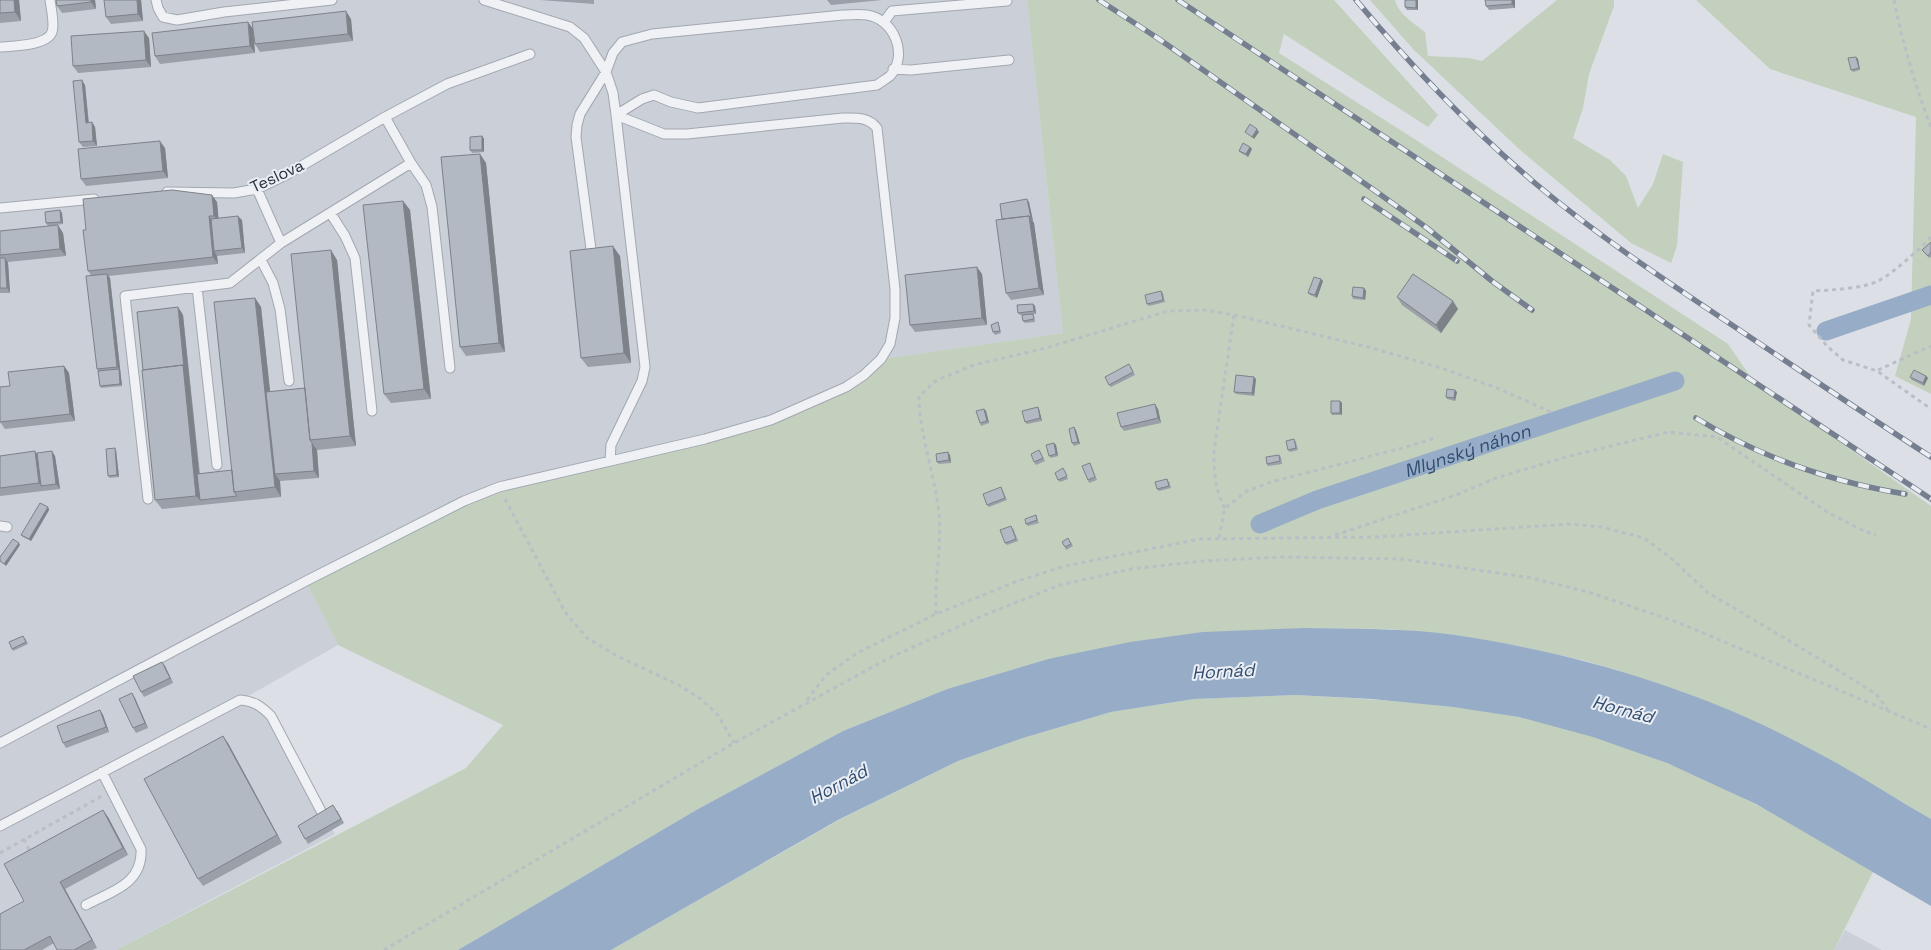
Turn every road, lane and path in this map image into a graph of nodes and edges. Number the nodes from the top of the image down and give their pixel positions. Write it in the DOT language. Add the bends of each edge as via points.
graph roads {
  1 [pos="50,0"];
  2 [pos="156,0"];
  3 [pos="332,0"];
  4 [pos="484,0"];
  5 [pos="1894,0"];
  6 [pos="1007,1"];
  7 [pos="884,22"];
  8 [pos="0,47"];
  9 [pos="530,54"];
  10 [pos="1009,60"];
  11 [pos="893,69"];
  12 [pos="606,72"];
  13 [pos="616,114"];
  14 [pos="385,117"];
  15 [pos="1931,128"];
  16 [pos="411,163"];
  17 [pos="257,189"];
  18 [pos="158,193"];
  19 [pos="99,198"];
  20 [pos="0,208"];
  21 [pos="331,214"];
  22 [pos="1931,237"];
  23 [pos="281,244"];
  24 [pos="591,249"];
  25 [pos="261,260"];
  26 [pos="197,287"];
  27 [pos="1234,315"];
  28 [pos="1931,346"];
  29 [pos="450,368"];
  30 [pos="1877,371"];
  31 [pos="289,381"];
  32 [pos="1931,409"];
  33 [pos="372,411"];
  34 [pos="1551,412"];
  35 [pos="1435,438"];
  36 [pos="610,460"];
  37 [pos="217,465"];
  38 [pos="499,487"];
  39 [pos="148,499"];
  40 [pos="1226,508"];
  41 [pos="1876,535"];
  42 [pos="1330,537"];
  43 [pos="1219,538"];
  44 [pos="936,614"];
  45 [pos="805,703"];
  46 [pos="1887,711"];
  47 [pos="1931,729"];
  48 [pos="0,743"];
  49 [pos="734,743"];
  50 [pos="102,772"];
  51 [pos="112,790"];
  52 [pos="321,811"];
  53 [pos="0,826"];
  54 [pos="24,839"];
  55 [pos="0,853"];
  56 [pos="33,858"];
  57 [pos="86,905"];
  58 [pos="384,950"];
  1 -- 8 [label="lane" via="53,30 49,37 32,44"];
  2 -- 3 [label="lane" via="163,17 176,20"];
  4 -- 12 [label="lane" via="570,27 584,38"];
  5 -- 15 [label="path" via="1915,87"];
  6 -- 7 [label="lane" via="892,11"];
  7 -- 11 [label="lane" via="894,34 899,50"];
  7 -- 12 [label="lane" via="868,15 843,15 652,34 622,42 613,52"];
  9 -- 14 [label="lane, Teslova" via="447,84"];
  10 -- 11 [label="lane"];
  11 -- 13 [label="lane" via="890,76 877,85 698,108 654,95"];
  12 -- 13 [label="lane"];
  12 -- 24 [label="lane" via="580,114 577,125"];
  13 -- 36 [label="lane" via="645,367 642,381 611,445"];
  13 -- 36 [label="lane" via="664,134 843,118 872,121 877,128 895,289 895,318 890,344 881,359 846,387 771,420 705,439"];
  14 -- 16 [label="lane"];
  14 -- 17 [label="lane, Teslova"];
  16 -- 21 [label="lane"];
  16 -- 29 [label="lane" via="426,186 432,207"];
  17 -- 18 [label="lane, Teslova" via="234,193"];
  17 -- 23 [label="lane"];
  19 -- 20 [label="lane"];
  21 -- 23 [label="lane"];
  21 -- 33 [label="lane" via="355,258"];
  22 -- 30 [label="path" via="1878,282 1813,291 1809,325 1843,360"];
  23 -- 25 [label="lane"];
  25 -- 26 [label="lane" via="230,283"];
  25 -- 31 [label="lane" via="274,283"];
  26 -- 37 [label="lane"];
  26 -- 39 [label="lane" via="125,296"];
  27 -- 34 [label="path" via="1441,368"];
  27 -- 40 [label="path" via="1214,451 1218,495"];
  27 -- 44 [label="path" via="1206,310 1168,311 1046,348 974,365 937,380 919,396 939,515"];
  28 -- 30 [label="path"];
  30 -- 32 [label="path"];
  35 -- 40 [label="path" via="1271,482 1247,491"];
  36 -- 38 [label="lane"];
  38 -- 48 [label="lane" via="464,501 306,581"];
  38 -- 49 [label="path" via="565,612 587,638 701,699 718,715"];
  40 -- 43 [label="path"];
  41 -- 42 [label="path" via="1827,512 1717,438 1668,432 1496,478"];
  42 -- 43 [label="path"];
  42 -- 46 [label="path" via="1569,524 1602,527 1644,538 1707,592 1876,694"];
  43 -- 44 [label="path" via="1064,566"];
  44 -- 45 [label="path" via="857,653 826,675"];
  45 -- 46 [label="path" via="889,658 1060,585 1131,569 1281,557 1401,559 1532,578 1591,593 1676,622"];
  45 -- 49 [label="path"];
  46 -- 47 [label="path"];
  49 -- 58 [label="path"];
  50 -- 51 [label="lane"];
  50 -- 52 [label="lane" via="240,700 248,700 259,704 271,716"];
  50 -- 53 [label="lane"];
  51 -- 54 [label="path"];
  51 -- 57 [label="lane" via="141,849 142,861 129,882"];
  54 -- 55 [label="path"];
  54 -- 56 [label="path"];
}
